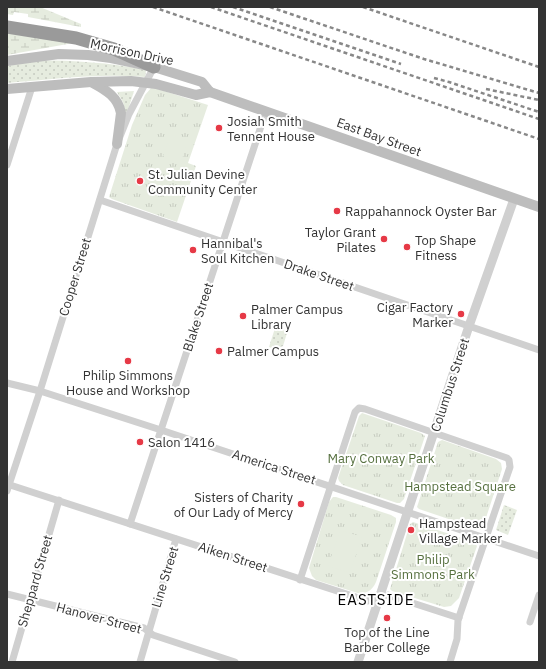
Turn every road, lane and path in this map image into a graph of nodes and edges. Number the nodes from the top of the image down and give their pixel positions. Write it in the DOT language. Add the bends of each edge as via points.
graph roads {
  1 [pos="7,27"];
  2 [pos="7,61"];
  3 [pos="154,67"];
  4 [pos="91,82"];
  5 [pos="146,82"];
  6 [pos="32,86"];
  7 [pos="7,89"];
  8 [pos="210,92"];
  9 [pos="266,111"];
  10 [pos="117,144"];
  11 [pos="7,165"];
  12 [pos="514,199"];
  13 [pos="100,200"];
  14 [pos="539,208"];
  15 [pos="222,243"];
  16 [pos="469,326"];
  17 [pos="539,350"];
  18 [pos="7,383"];
  19 [pos="40,391"];
  20 [pos="161,430"];
  21 [pos="434,433"];
  22 [pos="8,486"];
  23 [pos="330,486"];
  24 [pos="59,500"];
  25 [pos="407,512"];
  26 [pos="130,524"];
  27 [pos="486,538"];
  28 [pos="176,539"];
  29 [pos="539,556"];
  30 [pos="300,580"];
  31 [pos="7,594"];
  32 [pos="539,595"];
  33 [pos="379,598"];
  34 [pos="30,599"];
  35 [pos="459,618"];
  36 [pos="530,622"];
  37 [pos="149,632"];
  38 [pos="12,662"];
  39 [pos="140,662"];
  40 [pos="235,662"];
  41 [pos="358,662"];
  42 [pos="450,662"];
  1 -- 3 [label="highway" via="76,38 114,49"];
  2 -- 3 [label="main road, Morrison Drive" via="59,54 88,54"];
  3 -- 5 [label="street, Cooper Street"];
  3 -- 8 [label="main road, Morrison Drive" via="202,82"];
  4 -- 5 [label="main road, Morrison Drive"];
  4 -- 6 [label="main road, Morrison Drive"];
  4 -- 10 [label="main road" via="113,96 120,108"];
  5 -- 8 [label="main road, Morrison Drive" via="196,95"];
  5 -- 10 [label="street, Cooper Street"];
  6 -- 7 [label="main road, Morrison Drive"];
  6 -- 11 [label="street"];
  8 -- 9 [label="main road, East Bay Street"];
  9 -- 12 [label="main road, East Bay Street"];
  9 -- 15 [label="street, Blake Street"];
  10 -- 13 [label="street, Cooper Street"];
  12 -- 14 [label="main road, East Bay Street"];
  12 -- 16 [label="street, Columbus Street"];
  13 -- 15 [label="street, Drake Street"];
  13 -- 19 [label="street, Cooper Street"];
  15 -- 16 [label="street, Drake Street"];
  15 -- 20 [label="street, Blake Street"];
  16 -- 17 [label="street, Drake Street"];
  16 -- 21 [label="street, Columbus Street"];
  18 -- 19 [label="street, America Street"];
  19 -- 20 [label="street, America Street"];
  19 -- 22 [label="street, Cooper Street"];
  20 -- 23 [label="street, America Street"];
  20 -- 26 [label="street, Blake Street"];
  21 -- 23 [label="street" via="359,408 355,412"];
  21 -- 25 [label="street, Columbus Street"];
  21 -- 27 [label="street" via="509,460 510,467"];
  22 -- 24 [label="street, Aiken Street"];
  23 -- 25 [label="street, America Street"];
  23 -- 30 [label="street"];
  24 -- 26 [label="street, Aiken Street"];
  24 -- 34 [label="street, Sheppard Street"];
  25 -- 27 [label="street, America Street"];
  25 -- 33 [label="street, Columbus Street"];
  26 -- 28 [label="street, Aiken Street"];
  27 -- 29 [label="street, America Street"];
  27 -- 35 [label="street"];
  28 -- 30 [label="street, Aiken Street"];
  28 -- 37 [label="street, Line Street"];
  30 -- 33 [label="street, Aiken Street" via="368,601"];
  31 -- 34 [label="street, Hanover Street"];
  32 -- 36 [label="street"];
  33 -- 35 [label="street, Aiken Street" via="388,595"];
  33 -- 41 [label="street, Columbus Street"];
  34 -- 37 [label="street, Hanover Street" via="144,628"];
  34 -- 38 [label="street, Sheppard Street"];
  35 -- 42 [label="street" via="457,639"];
  37 -- 39 [label="street, Line Street"];
  37 -- 40 [label="street, Hanover Street" via="154,636"];
}
